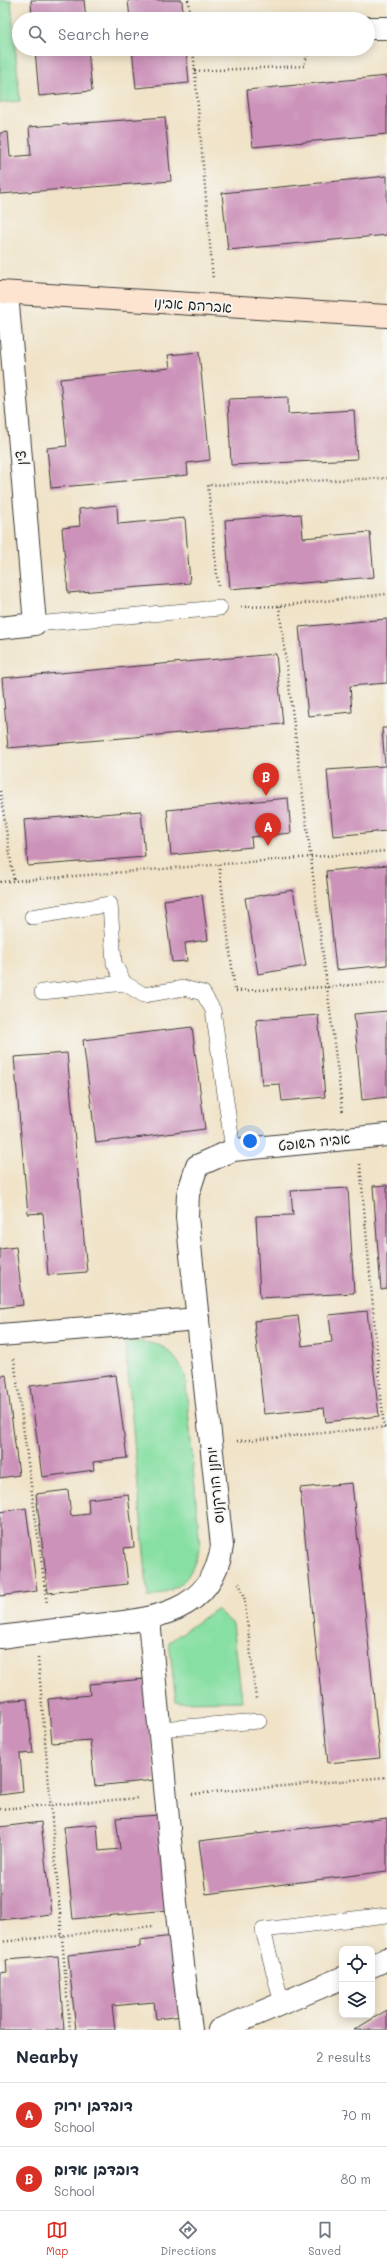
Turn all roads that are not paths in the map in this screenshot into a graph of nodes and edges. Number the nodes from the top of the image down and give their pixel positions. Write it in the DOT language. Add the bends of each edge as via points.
graph roads {
  1 [pos="375,28"];
  2 [pos="387,28"];
  3 [pos="4,292"];
  4 [pos="387,316"];
  5 [pos="220,608"];
  6 [pos="35,624"];
  7 [pos="0,628"];
  8 [pos="32,917"];
  9 [pos="124,983"];
  10 [pos="42,992"];
  11 [pos="387,1135"];
  12 [pos="233,1150"];
  13 [pos="198,1166"];
  14 [pos="198,1319"];
  15 [pos="5,1335"];
  16 [pos="149,1620"];
  17 [pos="0,1637"];
  18 [pos="259,1721"];
  19 [pos="160,1728"];
  20 [pos="387,1915"];
  21 [pos="387,1959"];
  22 [pos="375,1965"];
  23 [pos="339,1979"];
  24 [pos="282,2004"];
  25 [pos="191,2030"];
  26 [pos="219,2030"];
  1 -- 2 [label="street"];
  3 -- 4 [label="street, אברהם אבינו"];
  3 -- 6 [label="street, צין"];
  5 -- 6 [label="lane"];
  6 -- 7 [label="street"];
  8 -- 9 [label="lane" via="110,904 114,963"];
  9 -- 10 [label="lane"];
  9 -- 12 [label="lane" via="144,995 184,988 203,992 213,1010"];
  11 -- 12 [label="street, אביה השופט"];
  12 -- 13 [label="street, אביה השופט"];
  13 -- 14 [label="street, יוחנן הורקנוס" via="188,1194 187,1217"];
  14 -- 15 [label="street"];
  14 -- 16 [label="street, יוחנן הורקנוס" via="222,1546 220,1561 212,1580 199,1594 175,1610"];
  16 -- 17 [label="street, יוחנן הורקנוס"];
  16 -- 19 [label="street"];
  18 -- 19 [label="lane"];
  19 -- 25 [label="street" via="178,1923"];
  20 -- 24 [label="lane" via="263,1930"];
  21 -- 22 [label="street"];
  23 -- 24 [label="street"];
  24 -- 26 [label="street"];
}
